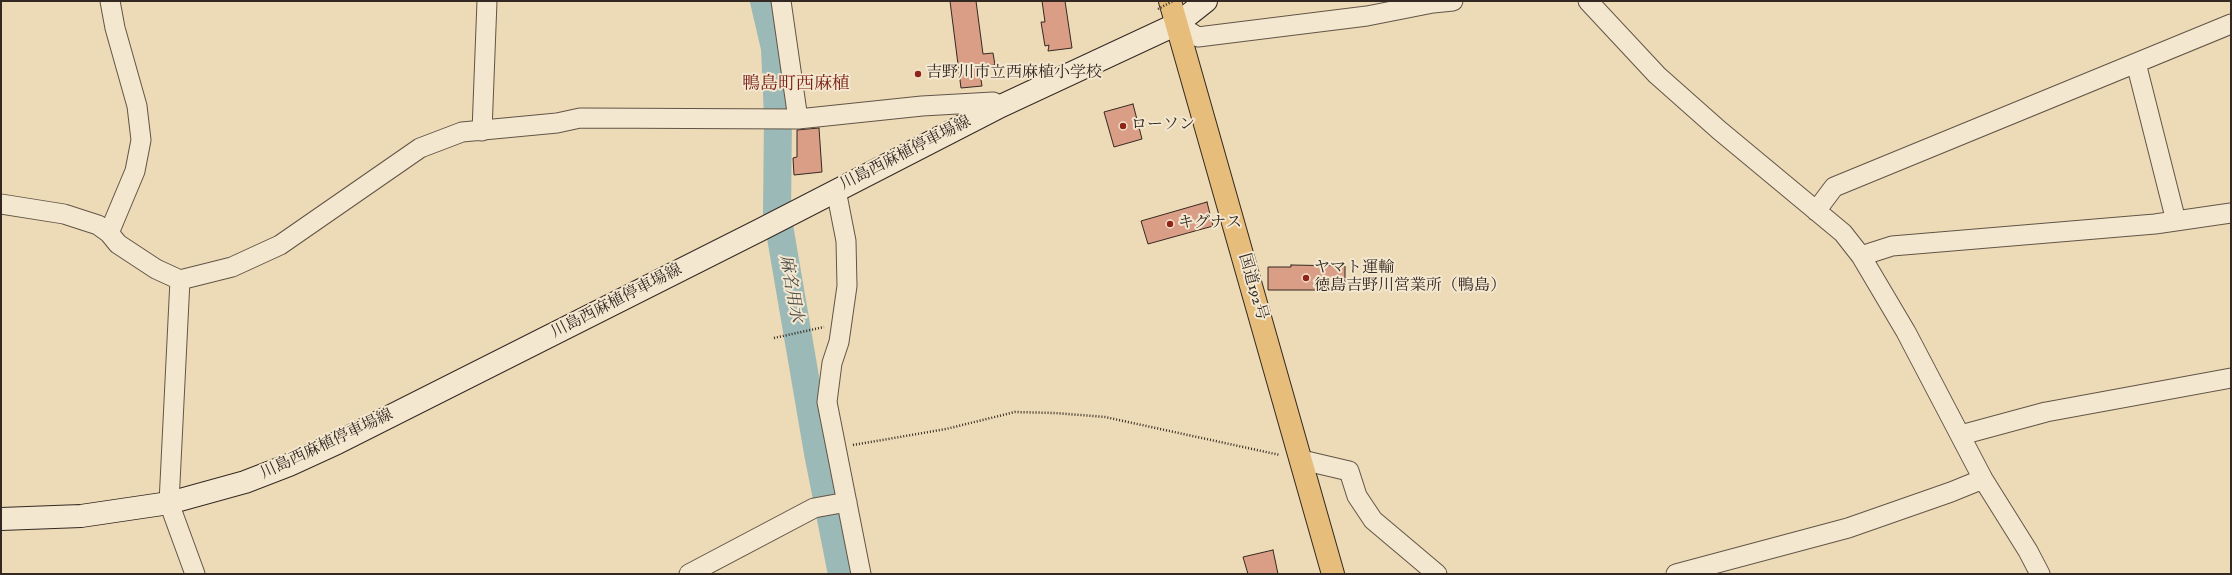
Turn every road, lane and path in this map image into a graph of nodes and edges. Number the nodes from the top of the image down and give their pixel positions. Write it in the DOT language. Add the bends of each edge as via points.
graph roads {
  1 [pos="110,1"];
  2 [pos="487,1"];
  3 [pos="781,1"];
  4 [pos="1206,1"];
  5 [pos="1453,1"];
  6 [pos="1588,1"];
  7 [pos="1167,4"];
  8 [pos="1177,24"];
  9 [pos="2231,24"];
  10 [pos="2136,62"];
  11 [pos="1001,106"];
  12 [pos="796,118"];
  13 [pos="482,131"];
  14 [pos="836,190"];
  15 [pos="1,204"];
  16 [pos="1816,211"];
  17 [pos="2231,213"];
  18 [pos="2176,221"];
  19 [pos="109,233"];
  20 [pos="1861,256"];
  21 [pos="180,280"];
  22 [pos="813,331"];
  23 [pos="774,338"];
  24 [pos="2231,378"];
  25 [pos="1962,435"];
  26 [pos="836,448"];
  27 [pos="1302,460"];
  28 [pos="1983,479"];
  29 [pos="847,502"];
  30 [pos="169,503"];
  31 [pos="1,520"];
  32 [pos="195,574"];
  33 [pos="689,574"];
  34 [pos="860,574"];
  35 [pos="1333,574"];
  36 [pos="1437,574"];
  37 [pos="1676,574"];
  38 [pos="2040,574"];
  1 -- 19 [label="street" via="137,106 141,140 136,171"];
  2 -- 13 [label="street"];
  3 -- 12 [label="street"];
  4 -- 8 [label="main road, 川島西麻植停車場線"];
  5 -- 8 [label="street" via="1367,16 1198,37"];
  6 -- 16 [label="street" via="1657,75"];
  7 -- 8 [label="highway, 国道192号"];
  8 -- 11 [label="main road, 川島西麻植停車場線"];
  8 -- 27 [label="highway, 国道192号"];
  9 -- 10 [label="street"];
  10 -- 16 [label="street" via="1834,187"];
  10 -- 18 [label="street"];
  11 -- 12 [label="street" via="993,102 922,106"];
  11 -- 14 [label="main road, 川島西麻植停車場線"];
  12 -- 13 [label="street" via="580,118"];
  13 -- 21 [label="street" via="462,132 420,148 280,245 232,267"];
  14 -- 26 [label="street" via="846,241 846,286 839,342 832,363 827,402"];
  14 -- 30 [label="main road, 川島西麻植停車場線" via="316,452 245,482"];
  15 -- 19 [label="street" via="64,214 98,225"];
  16 -- 20 [label="street" via="1843,233"];
  17 -- 18 [label="street"];
  18 -- 20 [label="street" via="1892,246"];
  19 -- 21 [label="street" via="118,244 150,265"];
  20 -- 25 [label="street"];
  21 -- 30 [label="street"];
  22 -- 23 [label="path"];
  24 -- 25 [label="street" via="2046,412"];
  25 -- 28 [label="street"];
  26 -- 27 [label="path" via="946,429 1015,412 1055,413 1105,417"];
  26 -- 29 [label="street"];
  27 -- 35 [label="highway, 国道192号"];
  27 -- 36 [label="street" via="1349,471 1357,496 1373,520"];
  28 -- 37 [label="street" via="1848,528"];
  28 -- 38 [label="street"];
  29 -- 33 [label="street" via="814,508"];
  29 -- 34 [label="street"];
  30 -- 31 [label="main road, 川島西麻植停車場線" via="81,516"];
  30 -- 32 [label="street"];
}
